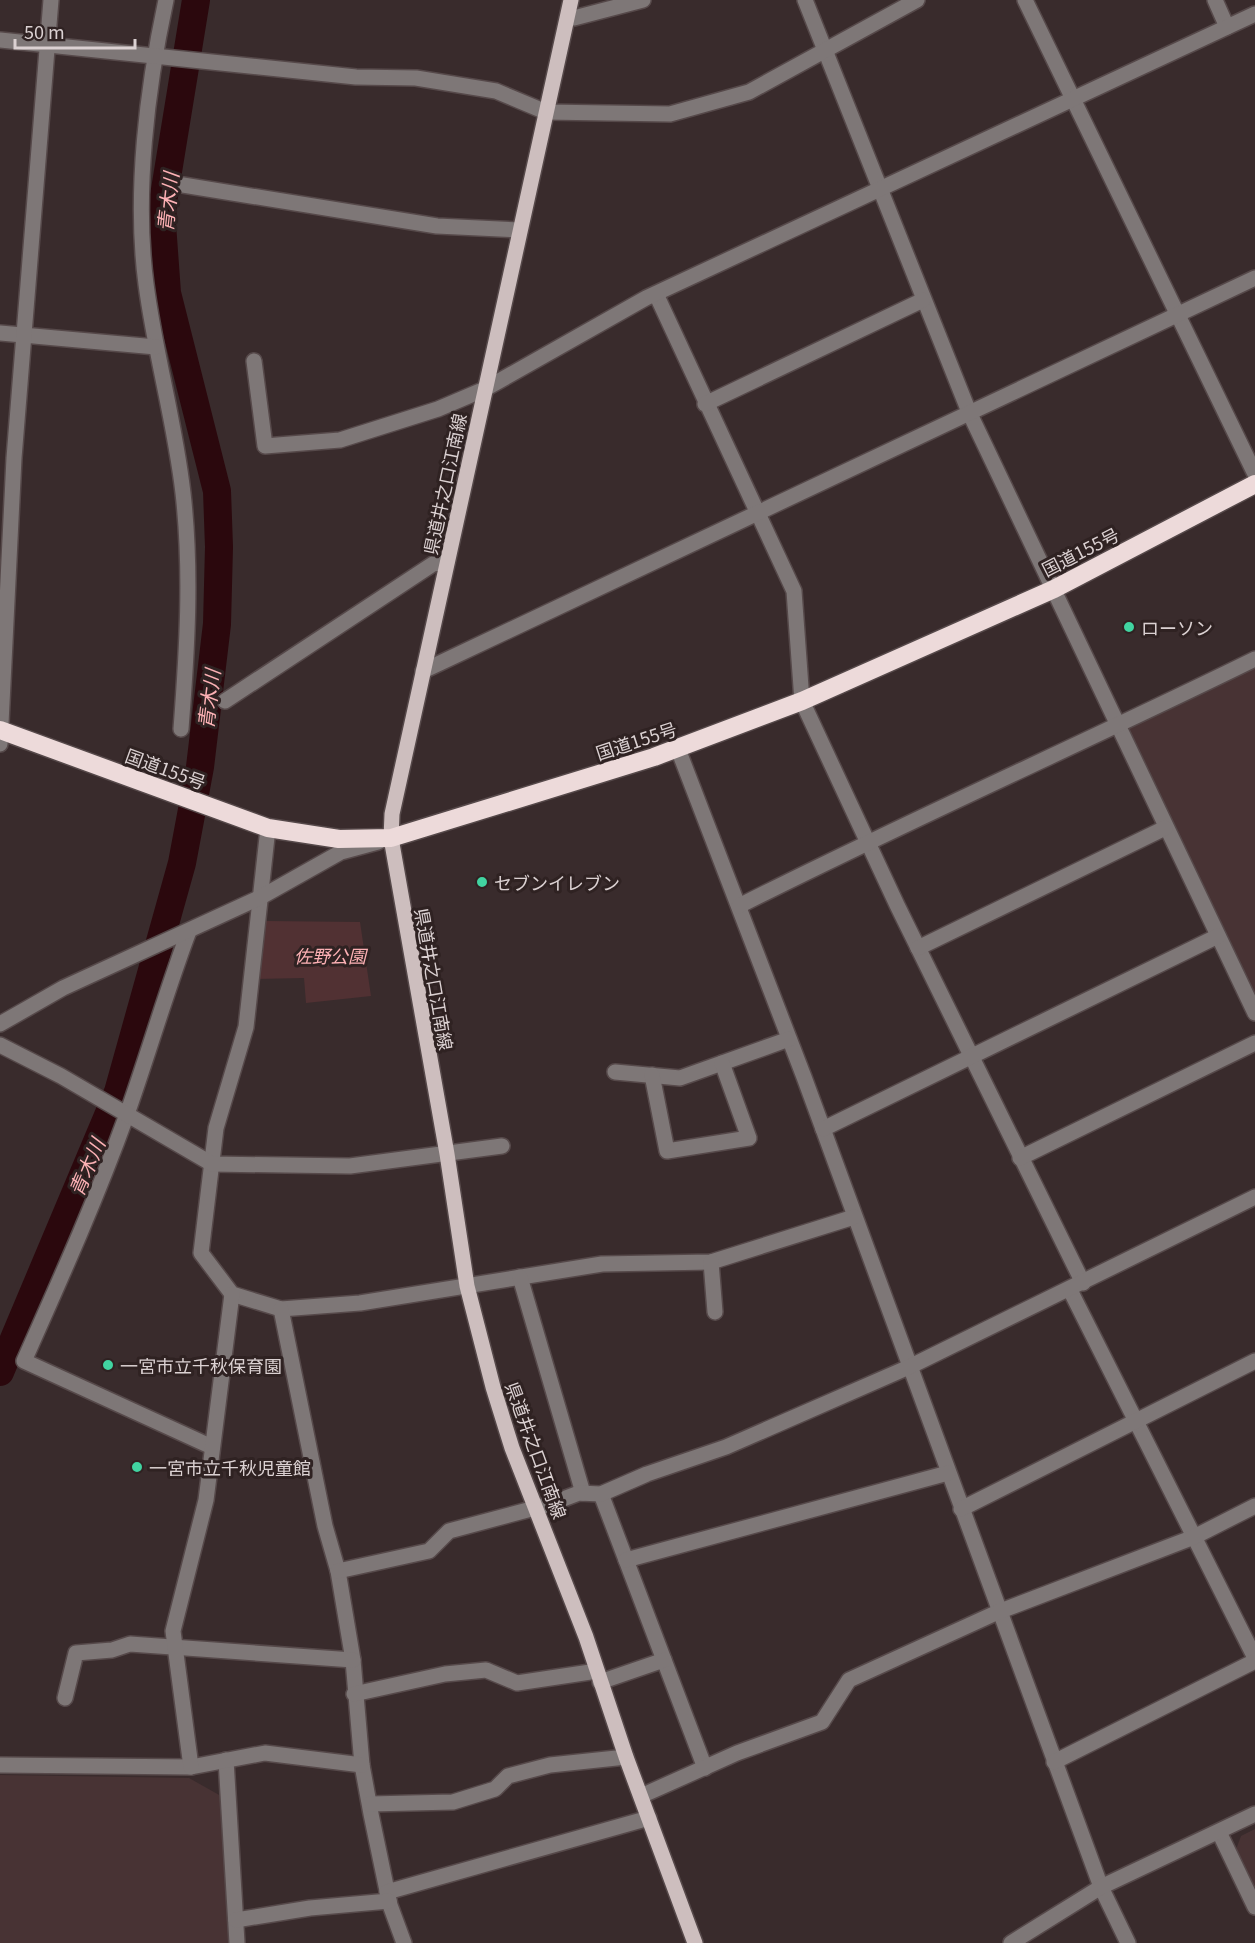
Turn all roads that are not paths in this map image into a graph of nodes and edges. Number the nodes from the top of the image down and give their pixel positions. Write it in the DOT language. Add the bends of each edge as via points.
graph roads {
  1 [pos="51,0"];
  2 [pos="166,0"];
  3 [pos="643,0"];
  4 [pos="805,0"];
  5 [pos="917,0"];
  6 [pos="1024,0"];
  7 [pos="1215,0"];
  8 [pos="570,7"];
  9 [pos="1255,14"];
  10 [pos="1227,27"];
  11 [pos="0,40"];
  12 [pos="47,45"];
  13 [pos="825,48"];
  14 [pos="156,55"];
  15 [pos="1073,100"];
  16 [pos="546,112"];
  17 [pos="183,185"];
  18 [pos="880,190"];
  19 [pos="519,230"];
  20 [pos="1255,278"];
  21 [pos="656,294"];
  22 [pos="923,300"];
  23 [pos="1177,315"];
  24 [pos="0,333"];
  25 [pos="23,335"];
  26 [pos="156,347"];
  27 [pos="254,361"];
  28 [pos="484,389"];
  29 [pos="705,404"];
  30 [pos="969,412"];
  31 [pos="1255,474"];
  32 [pos="1255,484"];
  33 [pos="758,513"];
  34 [pos="447,562"];
  35 [pos="1054,589"];
  36 [pos="1255,659"];
  37 [pos="423,671"];
  38 [pos="225,701"];
  39 [pos="802,701"];
  40 [pos="1119,726"];
  41 [pos="181,729"];
  42 [pos="0,735"];
  43 [pos="678,749"];
  44 [pos="268,828"];
  45 [pos="1165,828"];
  46 [pos="391,838"];
  47 [pos="867,842"];
  48 [pos="261,897"];
  49 [pos="739,906"];
  50 [pos="185,933"];
  51 [pos="1218,936"];
  52 [pos="918,948"];
  53 [pos="1255,1013"];
  54 [pos="0,1024"];
  55 [pos="789,1039"];
  56 [pos="1255,1043"];
  57 [pos="0,1045"];
  58 [pos="971,1057"];
  59 [pos="722,1063"];
  60 [pos="615,1072"];
  61 [pos="652,1075"];
  62 [pos="127,1114"];
  63 [pos="823,1129"];
  64 [pos="502,1146"];
  65 [pos="447,1154"];
  66 [pos="1020,1158"];
  67 [pos="212,1164"];
  68 [pos="1255,1197"];
  69 [pos="854,1217"];
  70 [pos="711,1262"];
  71 [pos="520,1277"];
  72 [pos="467,1286"];
  73 [pos="1077,1286"];
  74 [pos="232,1294"];
  75 [pos="281,1309"];
  76 [pos="715,1312"];
  77 [pos="1255,1361"];
  78 [pos="909,1367"];
  79 [pos="1136,1421"];
  80 [pos="212,1447"];
  81 [pos="948,1473"];
  82 [pos="583,1493"];
  83 [pos="601,1494"];
  84 [pos="535,1506"];
  85 [pos="1255,1506"];
  86 [pos="961,1509"];
  87 [pos="1194,1537"];
  88 [pos="626,1560"];
  89 [pos="338,1571"];
  90 [pos="998,1612"];
  91 [pos="175,1648"];
  92 [pos="353,1660"];
  93 [pos="664,1660"];
  94 [pos="1255,1660"];
  95 [pos="599,1676"];
  96 [pos="354,1694"];
  97 [pos="65,1698"];
  98 [pos="626,1757"];
  99 [pos="226,1760"];
  100 [pos="1054,1762"];
  101 [pos="0,1765"];
  102 [pos="362,1765"];
  103 [pos="191,1767"];
  104 [pos="705,1768"];
  105 [pos="641,1796"];
  106 [pos="370,1804"];
  107 [pos="1255,1814"];
  108 [pos="649,1818"];
  109 [pos="1219,1832"];
  110 [pos="1101,1887"];
  111 [pos="388,1896"];
  112 [pos="1255,1907"];
  113 [pos="236,1920"];
  114 [pos="691,1942"];
  115 [pos="237,1943"];
  116 [pos="404,1943"];
  117 [pos="1011,1943"];
  118 [pos="1128,1943"];
  1 -- 12 [label="street"];
  2 -- 14 [label="street"];
  3 -- 8 [label="street" via="574,18"];
  4 -- 13 [label="street"];
  5 -- 13 [label="street"];
  6 -- 15 [label="street"];
  7 -- 10 [label="street"];
  8 -- 16 [label="main road, 県道井之口江南線"];
  9 -- 10 [label="street"];
  10 -- 15 [label="street"];
  11 -- 12 [label="street"];
  12 -- 14 [label="street"];
  12 -- 25 [label="street"];
  13 -- 16 [label="street" via="749,92 670,114"];
  13 -- 18 [label="street"];
  14 -- 16 [label="street" via="356,77 416,78 496,91"];
  14 -- 26 [label="street" via="142,172 141,227"];
  15 -- 18 [label="street"];
  15 -- 23 [label="street"];
  16 -- 19 [label="main road, 県道井之口江南線"];
  17 -- 19 [label="street" via="437,226"];
  18 -- 21 [label="street"];
  18 -- 22 [label="street"];
  19 -- 28 [label="main road, 県道井之口江南線"];
  20 -- 23 [label="street"];
  21 -- 28 [label="street"];
  21 -- 29 [label="street"];
  22 -- 29 [label="street"];
  22 -- 30 [label="street"];
  23 -- 30 [label="street"];
  23 -- 31 [label="street"];
  24 -- 25 [label="street"];
  25 -- 26 [label="street"];
  25 -- 42 [label="street"];
  26 -- 41 [label="street" via="174,424 184,496 189,629"];
  27 -- 28 [label="street" via="265,446 340,440 438,409"];
  28 -- 34 [label="main road, 県道井之口江南線"];
  29 -- 33 [label="street"];
  30 -- 33 [label="street"];
  30 -- 35 [label="street"];
  32 -- 35 [label="highway, 国道155号"];
  33 -- 37 [label="street"];
  33 -- 39 [label="street" via="794,591"];
  34 -- 37 [label="main road, 県道井之口江南線"];
  34 -- 38 [label="street" via="433,564"];
  35 -- 39 [label="highway, 国道155号"];
  35 -- 40 [label="street"];
  36 -- 40 [label="street"];
  37 -- 46 [label="main road, 県道井之口江南線" via="392,814"];
  39 -- 43 [label="highway, 国道155号"];
  39 -- 47 [label="street"];
  40 -- 45 [label="street"];
  40 -- 47 [label="street"];
  42 -- 44 [label="highway, 国道155号"];
  43 -- 46 [label="highway, 国道155号"];
  43 -- 49 [label="street"];
  44 -- 46 [label="highway, 国道155号" via="339,839"];
  44 -- 48 [label="street"];
  45 -- 51 [label="street"];
  45 -- 52 [label="street"];
  46 -- 48 [label="street" via="341,852"];
  46 -- 65 [label="main road, 県道井之口江南線"];
  47 -- 49 [label="street"];
  47 -- 52 [label="street"];
  48 -- 50 [label="street"];
  48 -- 67 [label="street" via="246,1027 216,1128"];
  49 -- 55 [label="street"];
  50 -- 54 [label="street" via="63,988"];
  50 -- 62 [label="street"];
  51 -- 53 [label="street"];
  51 -- 58 [label="street"];
  52 -- 58 [label="street"];
  55 -- 59 [label="street"];
  55 -- 63 [label="street"];
  56 -- 66 [label="street"];
  57 -- 62 [label="street"];
  58 -- 63 [label="street"];
  58 -- 66 [label="street"];
  59 -- 61 [label="street" via="680,1078"];
  59 -- 61 [label="street" via="749,1138 667,1151"];
  60 -- 61 [label="street"];
  62 -- 67 [label="street"];
  62 -- 80 [label="street" via="83,1231 24,1361"];
  63 -- 69 [label="street"];
  64 -- 65 [label="street"];
  65 -- 67 [label="street" via="350,1166"];
  65 -- 72 [label="main road, 県道井之口江南線"];
  66 -- 73 [label="street"];
  67 -- 74 [label="street" via="201,1253"];
  68 -- 73 [label="street"];
  69 -- 70 [label="street"];
  69 -- 78 [label="street"];
  70 -- 71 [label="street" via="602,1264"];
  70 -- 76 [label="street"];
  71 -- 72 [label="street"];
  71 -- 82 [label="street"];
  72 -- 75 [label="street" via="360,1303"];
  72 -- 84 [label="main road, 県道井之口江南線" via="496,1397"];
  73 -- 78 [label="street"];
  73 -- 79 [label="street"];
  74 -- 75 [label="street"];
  74 -- 80 [label="street"];
  75 -- 89 [label="street" via="325,1526"];
  77 -- 79 [label="street"];
  78 -- 81 [label="street"];
  78 -- 83 [label="street" via="726,1448"];
  79 -- 86 [label="street"];
  79 -- 87 [label="street"];
  80 -- 91 [label="street" via="206,1500 173,1631"];
  81 -- 86 [label="street"];
  81 -- 88 [label="street"];
  82 -- 83 [label="street"];
  82 -- 84 [label="street"];
  83 -- 88 [label="street"];
  84 -- 89 [label="street" via="449,1531 429,1551"];
  84 -- 95 [label="main road, 県道井之口江南線"];
  85 -- 87 [label="street"];
  86 -- 90 [label="street"];
  87 -- 90 [label="street"];
  87 -- 94 [label="street"];
  88 -- 93 [label="street"];
  89 -- 92 [label="street"];
  90 -- 100 [label="street"];
  90 -- 104 [label="street" via="849,1680 822,1722"];
  91 -- 92 [label="street"];
  91 -- 97 [label="street" via="130,1644 76,1653"];
  91 -- 103 [label="street"];
  92 -- 96 [label="street"];
  93 -- 95 [label="street"];
  93 -- 104 [label="street"];
  94 -- 100 [label="street"];
  95 -- 96 [label="street" via="517,1683 486,1670 445,1674"];
  95 -- 98 [label="main road, 県道井之口江南線"];
  96 -- 102 [label="street"];
  98 -- 105 [label="main road, 県道井之口江南線"];
  98 -- 106 [label="street" via="550,1765 508,1776 495,1789 453,1802"];
  99 -- 102 [label="street" via="265,1753"];
  99 -- 103 [label="street"];
  99 -- 113 [label="street"];
  100 -- 110 [label="street"];
  101 -- 103 [label="street"];
  102 -- 106 [label="street"];
  104 -- 105 [label="street"];
  105 -- 108 [label="main road, 県道井之口江南線"];
  106 -- 111 [label="street"];
  107 -- 109 [label="street"];
  108 -- 111 [label="street"];
  108 -- 114 [label="main road, 県道井之口江南線"];
  109 -- 110 [label="street"];
  109 -- 112 [label="street"];
  110 -- 117 [label="street"];
  110 -- 118 [label="street"];
  111 -- 113 [label="street"];
  111 -- 116 [label="street"];
  113 -- 115 [label="street"];
}
